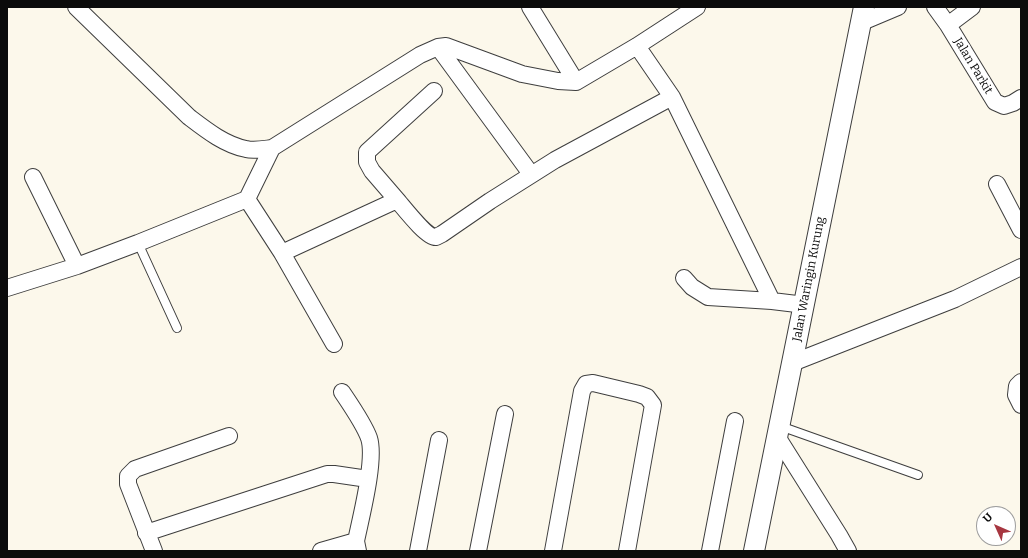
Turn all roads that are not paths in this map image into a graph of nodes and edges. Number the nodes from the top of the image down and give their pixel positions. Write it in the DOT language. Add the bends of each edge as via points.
graph roads {
  1 [pos="76,7"];
  2 [pos="530,7"];
  3 [pos="697,7"];
  4 [pos="898,7"];
  5 [pos="935,7"];
  6 [pos="972,7"];
  7 [pos="862,15"];
  8 [pos="948,25"];
  9 [pos="637,46"];
  10 [pos="438,47"];
  11 [pos="576,82"];
  12 [pos="434,91"];
  13 [pos="672,97"];
  14 [pos="1021,98"];
  15 [pos="272,148"];
  16 [pos="531,174"];
  17 [pos="33,177"];
  18 [pos="997,184"];
  19 [pos="247,199"];
  20 [pos="397,200"];
  21 [pos="1021,230"];
  22 [pos="138,243"];
  23 [pos="282,253"];
  24 [pos="77,266"];
  25 [pos="1021,267"];
  26 [pos="684,278"];
  27 [pos="7,288"];
  28 [pos="772,301"];
  29 [pos="804,306"];
  30 [pos="177,328"];
  31 [pos="334,344"];
  32 [pos="792,363"];
  33 [pos="1021,382"];
  34 [pos="342,392"];
  35 [pos="1021,405"];
  36 [pos="505,414"];
  37 [pos="735,421"];
  38 [pos="779,432"];
  39 [pos="229,436"];
  40 [pos="439,440"];
  41 [pos="918,475"];
  42 [pos="368,479"];
  43 [pos="146,533"];
  44 [pos="357,546"];
  45 [pos="154,551"];
  46 [pos="321,551"];
  47 [pos="418,551"];
  48 [pos="478,551"];
  49 [pos="553,551"];
  50 [pos="627,551"];
  51 [pos="710,551"];
  52 [pos="754,551"];
  53 [pos="848,551"];
  1 -- 15 [label="street" via="188,117 206,130 226,142 247,149"];
  2 -- 11 [label="street"];
  3 -- 9 [label="street"];
  4 -- 7 [label="street"];
  5 -- 8 [label="street, Jalan Parkit"];
  6 -- 8 [label="street"];
  7 -- 29 [label="street, Jalan Waringin Kurung"];
  8 -- 14 [label="street, Jalan Parkit" via="995,102 1004,106 1013,104"];
  9 -- 11 [label="street"];
  9 -- 13 [label="street"];
  10 -- 11 [label="street" via="446,46 522,74"];
  10 -- 15 [label="street" via="420,55"];
  10 -- 16 [label="street"];
  12 -- 20 [label="street" via="367,152 367,162 372,171"];
  13 -- 16 [label="street"];
  13 -- 28 [label="street"];
  15 -- 19 [label="street"];
  16 -- 20 [label="street" via="436,237 425,231"];
  17 -- 24 [label="street"];
  18 -- 21 [label="street"];
  19 -- 22 [label="street"];
  19 -- 23 [label="street"];
  20 -- 23 [label="street"];
  22 -- 24 [label="street"];
  22 -- 30 [label="lane"];
  23 -- 31 [label="street"];
  24 -- 27 [label="street"];
  25 -- 32 [label="street" via="955,299"];
  26 -- 28 [label="street" via="692,287 708,297"];
  28 -- 29 [label="street"];
  29 -- 32 [label="street, Jalan Waringin Kurung"];
  32 -- 38 [label="street, Jalan Waringin Kurung"];
  33 -- 35 [label="street" via="1017,386 1016,395"];
  34 -- 42 [label="street" via="369,438 371,453"];
  36 -- 48 [label="street"];
  37 -- 51 [label="street"];
  38 -- 41 [label="lane"];
  38 -- 52 [label="street, Jalan Waringin Kurung"];
  38 -- 53 [label="street"];
  39 -- 43 [label="street" via="131,472 128,484"];
  40 -- 47 [label="street"];
  42 -- 43 [label="street" via="327,474"];
  42 -- 44 [label="street"];
  43 -- 45 [label="street"];
  44 -- 46 [label="street"];
  49 -- 50 [label="street" via="582,391 586,384 593,383 639,394 647,397 653,405"];
}
